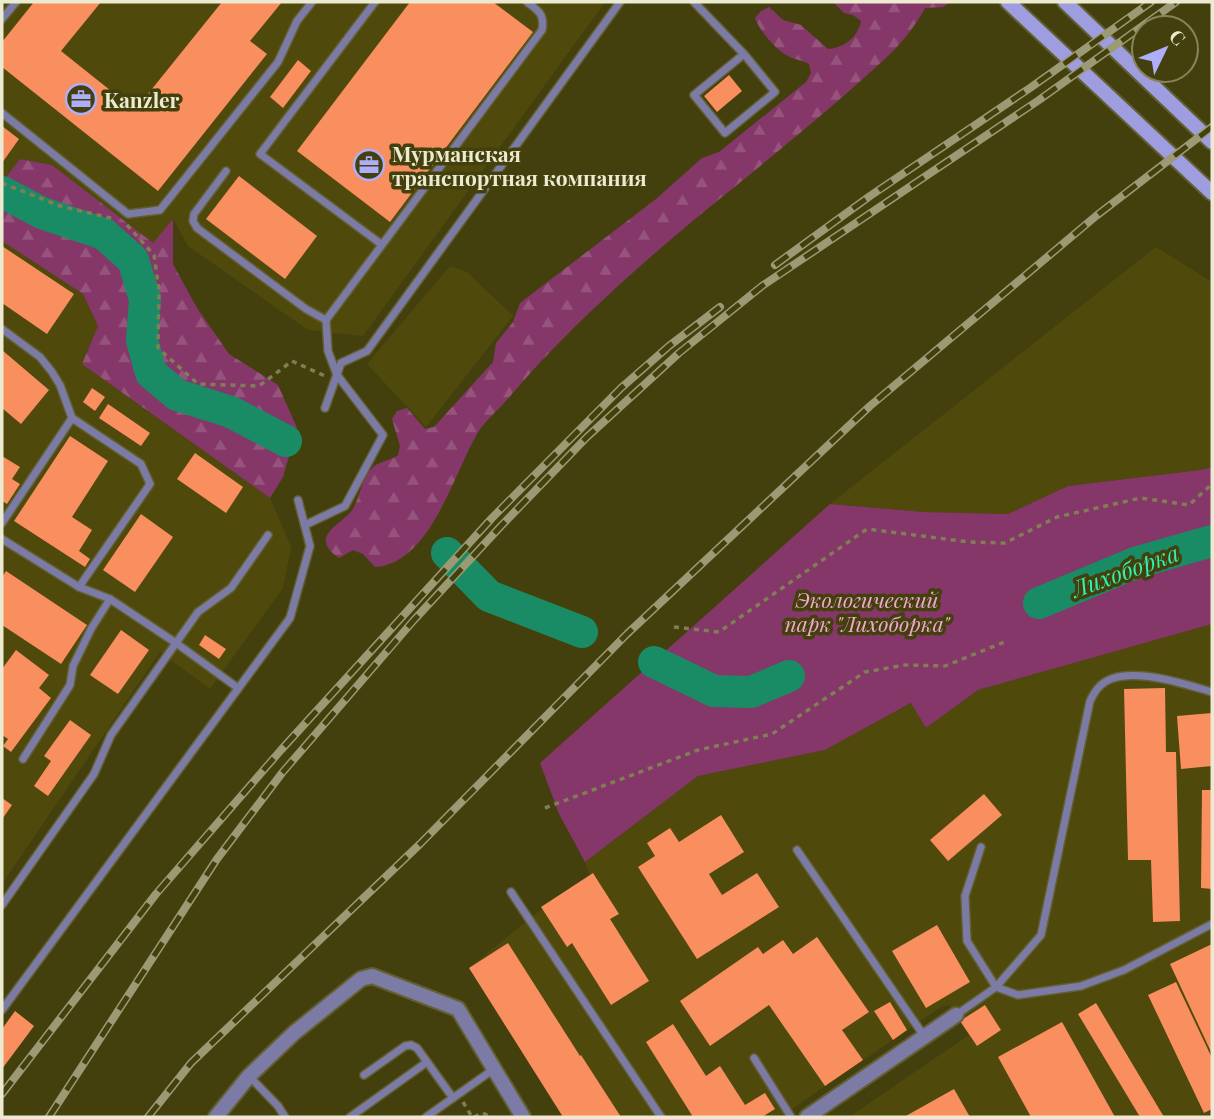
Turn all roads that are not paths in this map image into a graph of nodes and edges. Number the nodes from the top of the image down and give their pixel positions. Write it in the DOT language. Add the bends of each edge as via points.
graph roads {
  1 [pos="16,2"];
  2 [pos="312,2"];
  3 [pos="375,2"];
  4 [pos="527,2"];
  5 [pos="620,2"];
  6 [pos="694,2"];
  7 [pos="1008,2"];
  8 [pos="1065,2"];
  9 [pos="2,19"];
  10 [pos="744,54"];
  11 [pos="2,113"];
  12 [pos="1212,142"];
  13 [pos="226,171"];
  14 [pos="1212,193"];
  15 [pos="382,244"];
  16 [pos="326,320"];
  17 [pos="2,329"];
  18 [pos="337,375"];
  19 [pos="325,408"];
  20 [pos="72,418"];
  21 [pos="298,500"];
  22 [pos="2,523"];
  23 [pos="305,525"];
  24 [pos="268,535"];
  25 [pos="2,541"];
  26 [pos="79,587"];
  27 [pos="110,599"];
  28 [pos="176,643"];
  29 [pos="239,688"];
  30 [pos="1212,692"];
  31 [pos="23,759"];
  32 [pos="981,848"];
  33 [pos="797,849"];
  34 [pos="511,892"];
  35 [pos="2,905"];
  36 [pos="1212,924"];
  37 [pos="996,987"];
  38 [pos="2,1010"];
  39 [pos="956,1014"];
  40 [pos="925,1037"];
  41 [pos="754,1058"];
  42 [pos="427,1062"];
  43 [pos="494,1069"];
  44 [pos="364,1075"];
  45 [pos="250,1076"];
  46 [pos="453,1098"];
  47 [pos="216,1117"];
  48 [pos="285,1117"];
  49 [pos="351,1117"];
  50 [pos="426,1117"];
  51 [pos="523,1117"];
  52 [pos="661,1117"];
  53 [pos="791,1117"];
  54 [pos="807,1117"];
  1 -- 9 [label="lane"];
  2 -- 11 [label="lane" via="296,21 278,62 160,210 128,214"];
  3 -- 15 [label="lane" via="260,154"];
  4 -- 15 [label="lane" via="540,12 542,30"];
  5 -- 18 [label="lane" via="367,351 341,363"];
  6 -- 10 [label="lane"];
  7 -- 14 [label="main road"];
  8 -- 12 [label="main road"];
  10 -- 10 [label="lane" via="775,92 725,133 694,96"];
  13 -- 16 [label="lane" via="194,215 197,228"];
  15 -- 16 [label="lane"];
  16 -- 18 [label="lane" via="328,351"];
  17 -- 20 [label="lane" via="40,357 52,372"];
  18 -- 19 [label="lane"];
  18 -- 23 [label="lane" via="383,436 345,506"];
  20 -- 22 [label="lane"];
  20 -- 26 [label="lane" via="141,464 150,484"];
  21 -- 23 [label="lane"];
  23 -- 29 [label="lane" via="310,545 290,618"];
  24 -- 28 [label="lane" via="231,588 198,612"];
  25 -- 26 [label="lane"];
  26 -- 27 [label="lane"];
  27 -- 28 [label="lane"];
  27 -- 31 [label="lane" via="73,666 70,685"];
  28 -- 29 [label="lane"];
  28 -- 35 [label="lane" via="111,735 94,774"];
  29 -- 38 [label="lane"];
  30 -- 37 [label="lane" via="1166,677 1122,676 1100,685 1090,701 1041,935"];
  32 -- 37 [label="lane" via="965,896 967,941"];
  33 -- 40 [label="lane"];
  34 -- 52 [label="lane"];
  36 -- 37 [label="lane" via="1124,970 1081,986 1018,995"];
  37 -- 39 [label="lane"];
  39 -- 40 [label="street"];
  40 -- 54 [label="street"];
  41 -- 53 [label="lane"];
  42 -- 44 [label="lane" via="409,1045"];
  42 -- 46 [label="lane"];
  42 -- 49 [label="lane"];
  43 -- 45 [label="street" via="458,1009 372,976 361,979 294,1033"];
  43 -- 46 [label="lane"];
  43 -- 51 [label="street"];
  45 -- 47 [label="street"];
  45 -- 48 [label="lane"];
  46 -- 50 [label="lane"];
}
